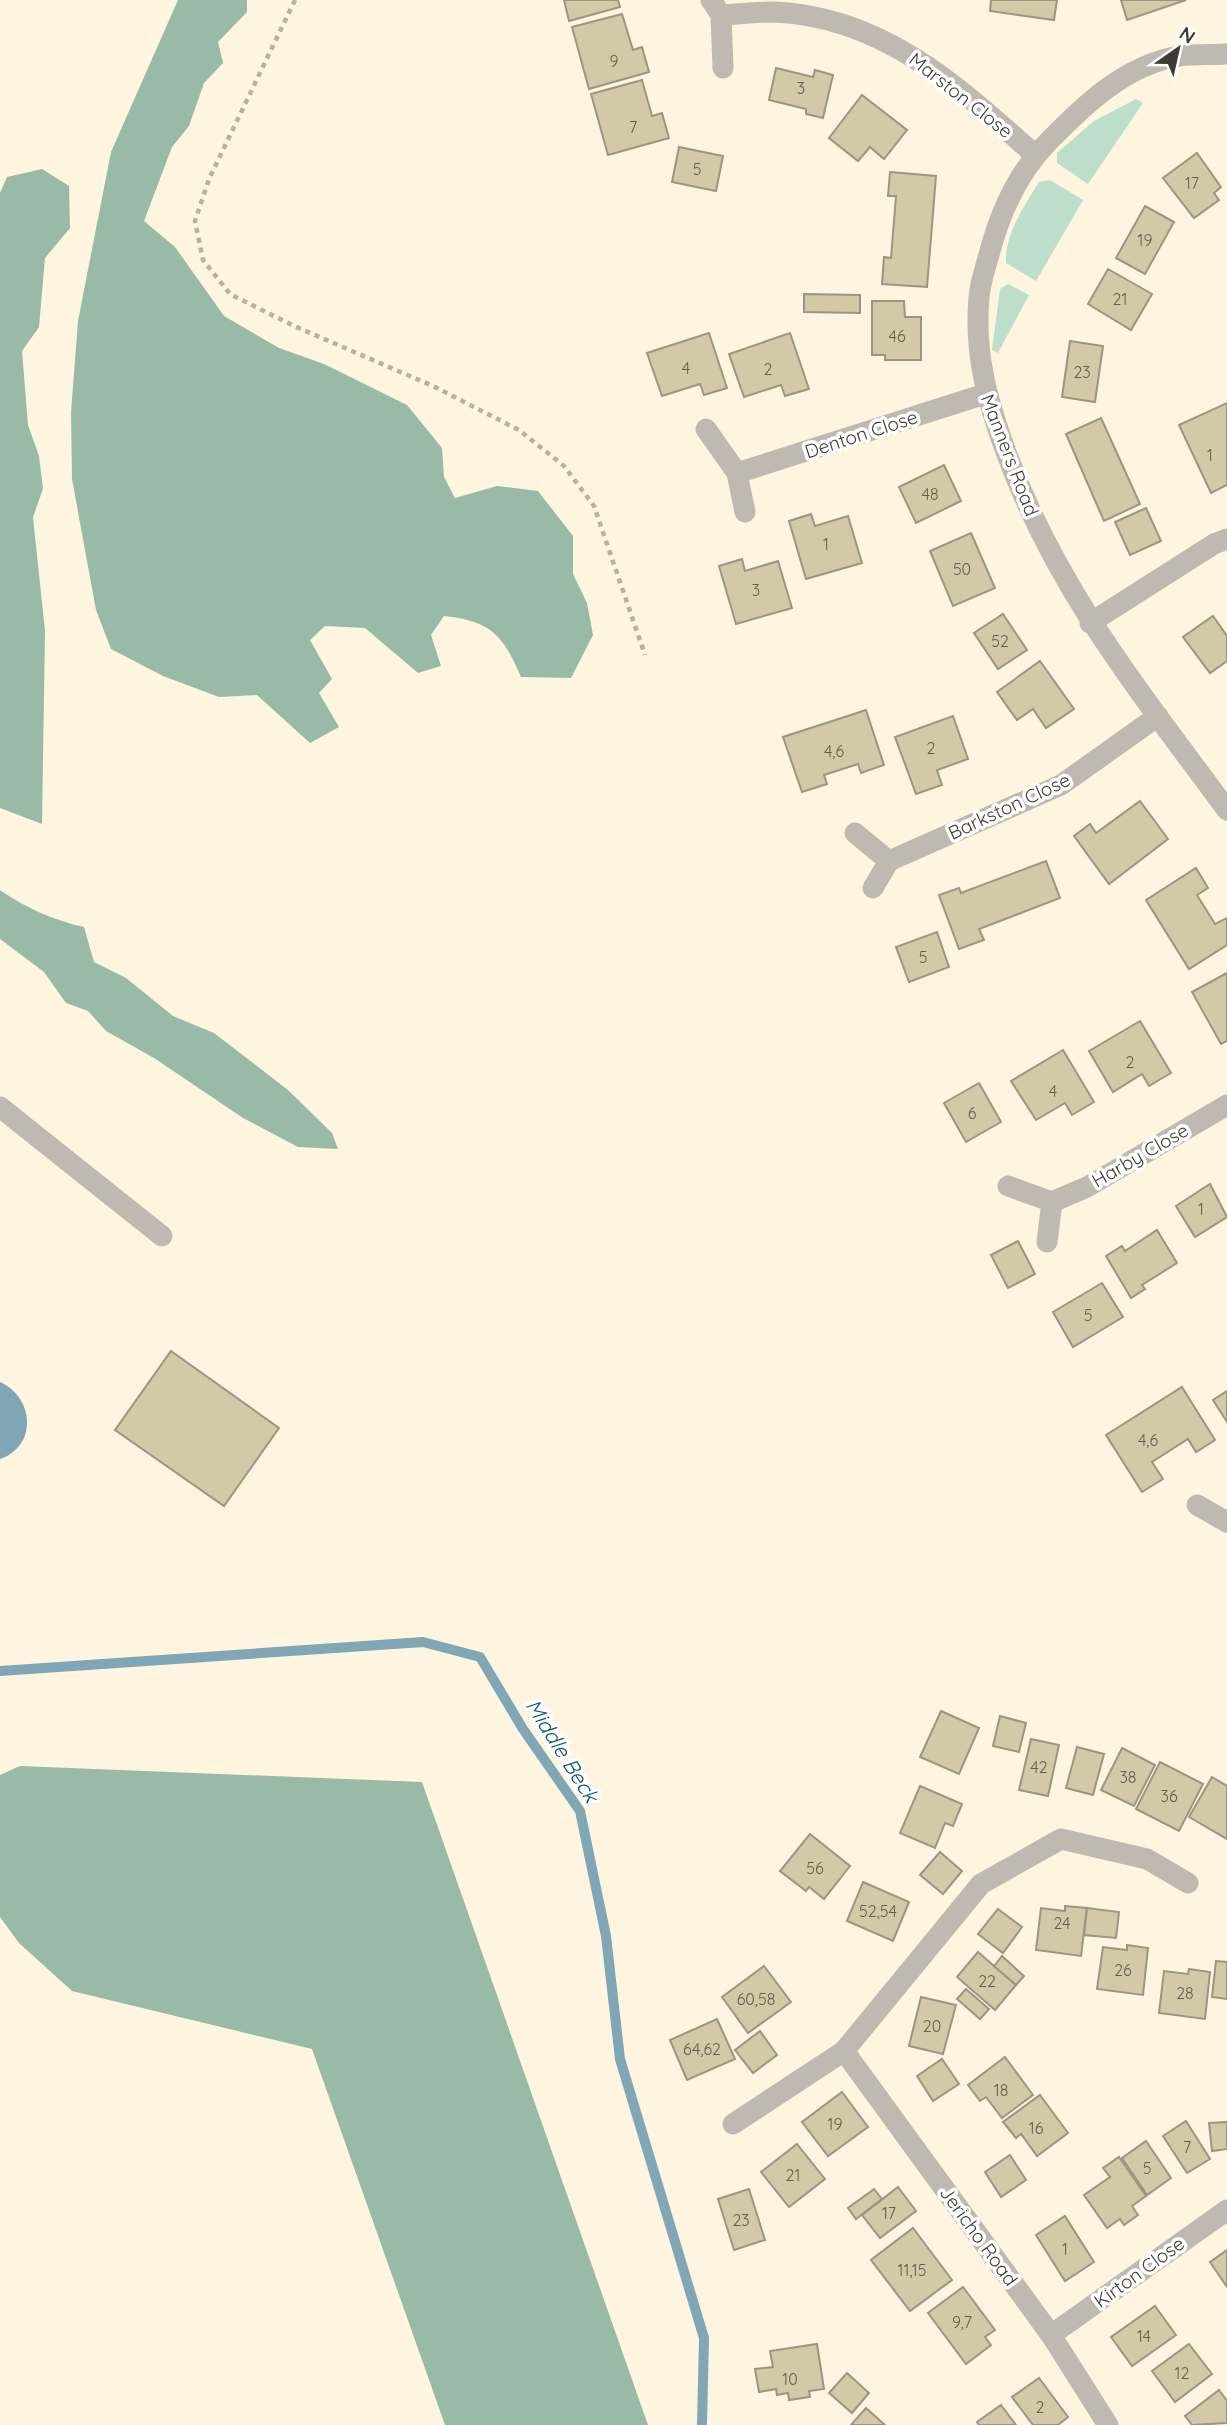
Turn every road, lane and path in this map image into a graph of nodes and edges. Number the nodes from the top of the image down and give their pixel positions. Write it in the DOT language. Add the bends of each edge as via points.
graph roads {
  1 [pos="295,0"];
  2 [pos="716,8"];
  3 [pos="1227,54"];
  4 [pos="723,68"];
  5 [pos="1035,155"];
  6 [pos="985,394"];
  7 [pos="706,429"];
  8 [pos="737,473"];
  9 [pos="745,512"];
  10 [pos="1227,540"];
  11 [pos="1090,623"];
  12 [pos="645,655"];
  13 [pos="1158,716"];
  14 [pos="1227,810"];
  15 [pos="855,833"];
  16 [pos="889,861"];
  17 [pos="873,888"];
  18 [pos="1227,1105"];
  19 [pos="0,1107"];
  20 [pos="1007,1186"];
  21 [pos="1052,1202"];
  22 [pos="162,1236"];
  23 [pos="1046,1242"];
  24 [pos="1197,1504"];
  25 [pos="1227,1522"];
  26 [pos="1188,1883"];
  27 [pos="844,2051"];
  28 [pos="733,2124"];
  29 [pos="1227,2210"];
  30 [pos="1051,2335"];
  31 [pos="1108,2425"];
  1 -- 12 [label="path" via="209,179 195,221 203,260 230,294 519,430 564,466 594,506"];
  2 -- 4 [label="street, Marston Close"];
  2 -- 5 [label="street, Marston Close" via="814,17 902,48 943,76"];
  3 -- 5 [label="street, Manners Road" via="1178,56 1125,77 1089,100"];
  5 -- 6 [label="street, Manners Road" via="1001,211 979,296"];
  6 -- 8 [label="street, Denton Close"];
  6 -- 11 [label="street, Manners Road" via="1019,489"];
  7 -- 8 [label="street"];
  8 -- 9 [label="street"];
  10 -- 11 [label="street"];
  11 -- 13 [label="street, Manners Road"];
  13 -- 14 [label="street, Manners Road"];
  13 -- 16 [label="street, Barkston Close" via="1061,786"];
  15 -- 16 [label="street"];
  16 -- 17 [label="street"];
  18 -- 21 [label="street, Harby Close" via="1087,1187"];
  19 -- 22 [label="street"];
  20 -- 21 [label="street"];
  21 -- 23 [label="street"];
  24 -- 25 [label="street"];
  26 -- 27 [label="street" via="1147,1859 1061,1839 981,1884"];
  27 -- 28 [label="street"];
  27 -- 30 [label="street, Jericho Road"];
  29 -- 30 [label="street, Kirton Close"];
  30 -- 31 [label="street, Jericho Road"];
}
